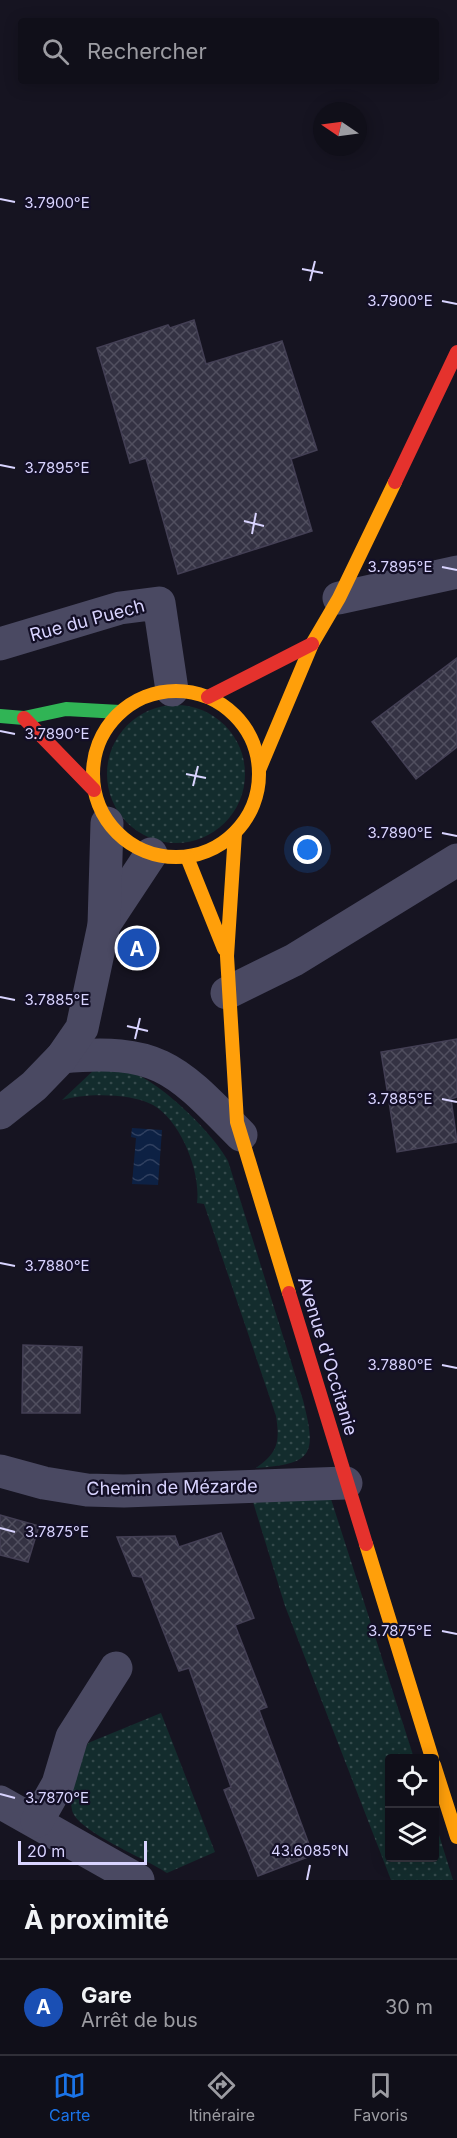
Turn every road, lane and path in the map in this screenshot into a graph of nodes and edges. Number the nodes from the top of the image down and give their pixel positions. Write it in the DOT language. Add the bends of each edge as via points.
graph roads {
  1 [pos="457,352"];
  2 [pos="457,572"];
  3 [pos="339,598"];
  4 [pos="0,644"];
  5 [pos="312,644"];
  6 [pos="172,690"];
  7 [pos="208,697"];
  8 [pos="120,712"];
  9 [pos="0,716"];
  10 [pos="24,718"];
  11 [pos="259,770"];
  12 [pos="94,790"];
  13 [pos="108,823"];
  14 [pos="235,833"];
  15 [pos="152,854"];
  16 [pos="187,857"];
  17 [pos="457,860"];
  18 [pos="104,925"];
  19 [pos="227,956"];
  20 [pos="227,993"];
  21 [pos="62,1057"];
  22 [pos="0,1113"];
  23 [pos="241,1135"];
  24 [pos="0,1471"];
  25 [pos="346,1483"];
  26 [pos="116,1668"];
  27 [pos="431,1754"];
  28 [pos="439,1779"];
  29 [pos="0,1802"];
  30 [pos="37,1821"];
  31 [pos="457,1837"];
  32 [pos="138,1880"];
  1 -- 3 [label="street"];
  2 -- 3 [label="street"];
  3 -- 5 [label="street"];
  4 -- 6 [label="street, Rue du Puech" via="120,608 159,603"];
  5 -- 7 [label="street"];
  5 -- 11 [label="street"];
  6 -- 7 [label="street"];
  6 -- 8 [label="street" via="144,696"];
  7 -- 11 [label="street" via="234,714 244,726"];
  8 -- 10 [label="street" via="66,709"];
  8 -- 12 [label="street" via="98,743 93,766"];
  9 -- 10 [label="street"];
  10 -- 12 [label="street"];
  11 -- 14 [label="street" via="254,804"];
  12 -- 13 [label="street"];
  13 -- 15 [label="street" via="123,839"];
  13 -- 18 [label="street"];
  14 -- 16 [label="street" via="213,849"];
  14 -- 19 [label="street, Avenue d'Occitanie"];
  15 -- 16 [label="street"];
  15 -- 18 [label="street"];
  16 -- 19 [label="street, Avenue d'Occitanie"];
  17 -- 20 [label="street" via="294,960"];
  18 -- 21 [label="street" via="82,1028"];
  19 -- 20 [label="street, Avenue d'Occitanie"];
  20 -- 23 [label="street, Avenue d'Occitanie"];
  21 -- 22 [label="street"];
  21 -- 23 [label="street" via="114,1054 161,1065 186,1080"];
  23 -- 25 [label="street, Avenue d'Occitanie" via="310,1353"];
  24 -- 25 [label="street, Chemin de Mézarde" via="44,1483 115,1491"];
  25 -- 27 [label="street, Avenue d'Occitanie"];
  26 -- 30 [label="street" via="72,1737 58,1784"];
  28 -- 31 [label="street"];
  29 -- 30 [label="street"];
  30 -- 32 [label="street"];
}
